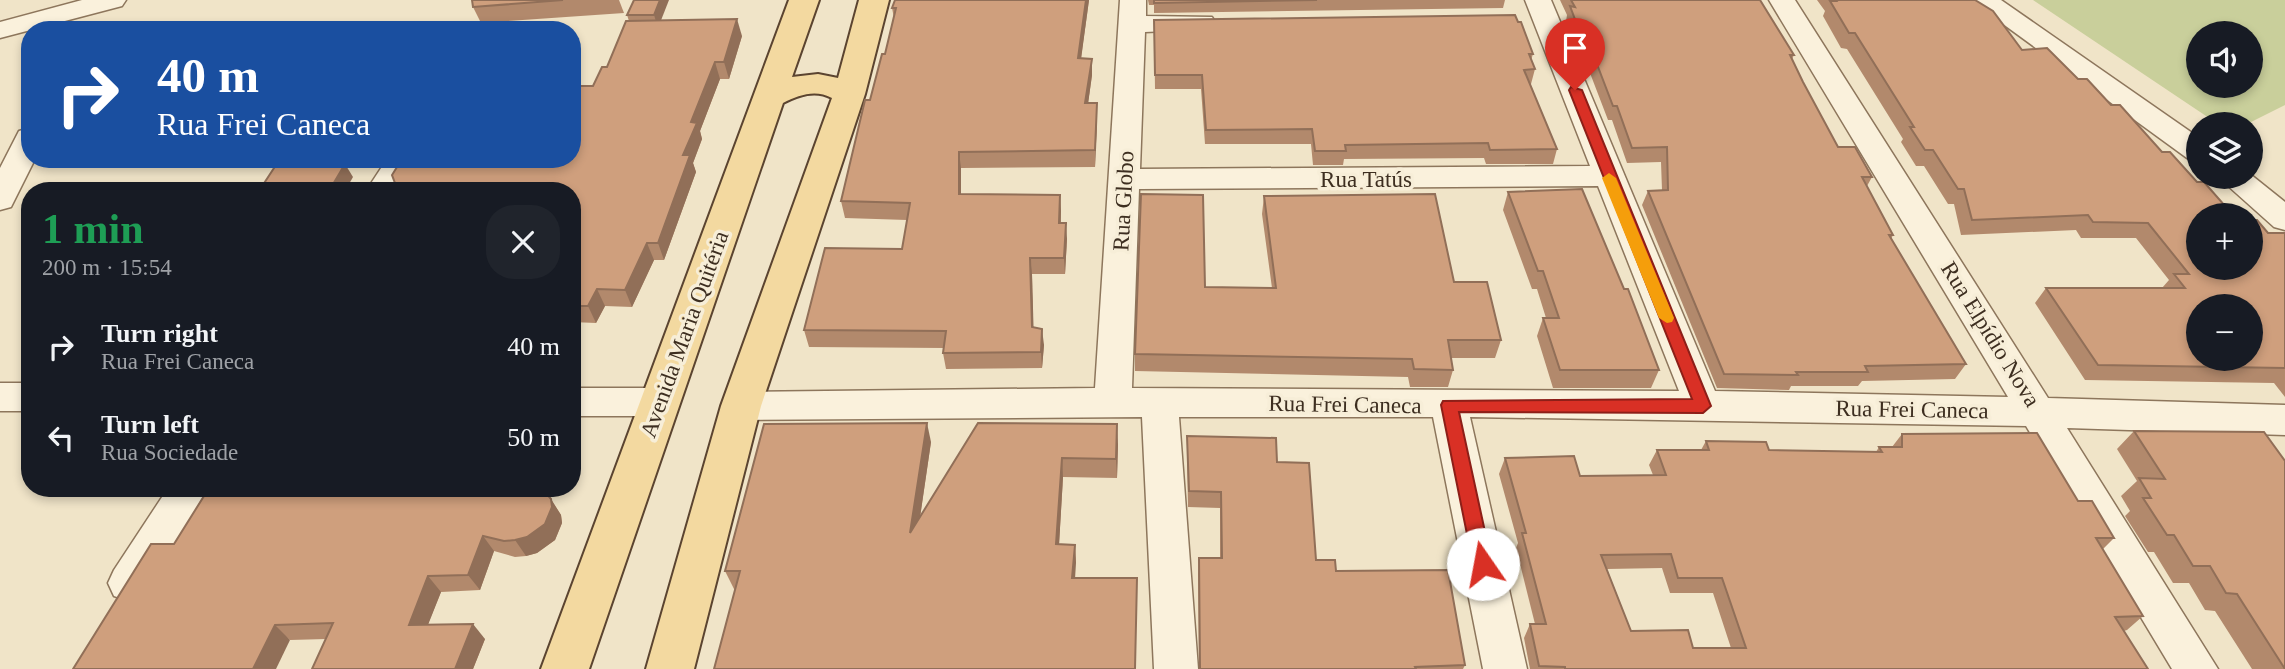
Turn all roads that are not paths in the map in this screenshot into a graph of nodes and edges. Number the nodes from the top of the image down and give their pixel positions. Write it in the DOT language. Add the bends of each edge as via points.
graph roads {
  1 [pos="804,0"];
  2 [pos="874,0"];
  3 [pos="1783,0"];
  4 [pos="1983,0"];
  5 [pos="104,3"];
  6 [pos="1132,12"];
  7 [pos="1534,12"];
  8 [pos="35,21"];
  9 [pos="90,21"];
  10 [pos="1230,22"];
  11 [pos="21,25"];
  12 [pos="0,30"];
  13 [pos="849,94"];
  14 [pos="768,98"];
  15 [pos="2186,143"];
  16 [pos="21,156"];
  17 [pos="1609,176"];
  18 [pos="1124,178"];
  19 [pos="2249,189"];
  20 [pos="0,199"];
  21 [pos="2285,219"];
  22 [pos="0,397"];
  23 [pos="21,397"];
  24 [pos="1113,401"];
  25 [pos="1160,401"];
  26 [pos="581,402"];
  27 [pos="660,402"];
  28 [pos="1449,405"];
  29 [pos="741,406"];
  30 [pos="1703,406"];
  31 [pos="2038,411"];
  32 [pos="2277,435"];
  33 [pos="183,497"];
  34 [pos="111,612"];
  35 [pos="565,669"];
  36 [pos="670,669"];
  37 [pos="1176,669"];
  38 [pos="1505,669"];
  39 [pos="2196,669"];
  1 -- 14 [label="main road, Avenida Maria Quitéria"];
  2 -- 13 [label="main road"];
  3 -- 31 [label="street, Rua Elpídio Nova"];
  4 -- 15 [label="street"];
  5 -- 8 [label="street"];
  5 -- 9 [label="street"];
  6 -- 10 [label="street"];
  6 -- 18 [label="street, Rua Globo"];
  7 -- 17 [label="street"];
  11 -- 12 [label="street"];
  13 -- 14 [label="main road" via="820,82 785,89"];
  13 -- 29 [label="main road"];
  14 -- 27 [label="main road, Avenida Maria Quitéria"];
  16 -- 20 [label="street"];
  17 -- 18 [label="street, Rua Tatús"];
  17 -- 30 [label="street"];
  18 -- 24 [label="street, Rua Globo"];
  19 -- 21 [label="street"];
  22 -- 23 [label="street"];
  24 -- 25 [label="street, Rua Frei Caneca"];
  24 -- 29 [label="street, Rua Frei Caneca"];
  25 -- 28 [label="street, Rua Frei Caneca"];
  25 -- 37 [label="street"];
  26 -- 27 [label="street"];
  27 -- 35 [label="main road, Avenida Maria Quitéria"];
  28 -- 30 [label="street, Rua Frei Caneca"];
  28 -- 38 [label="street"];
  29 -- 36 [label="main road"];
  30 -- 31 [label="street, Rua Frei Caneca"];
  31 -- 32 [label="street, Rua Frei Caneca" via="2245,418"];
  31 -- 39 [label="street, Rua Elpídio Nova"];
  33 -- 34 [label="street"];
}
